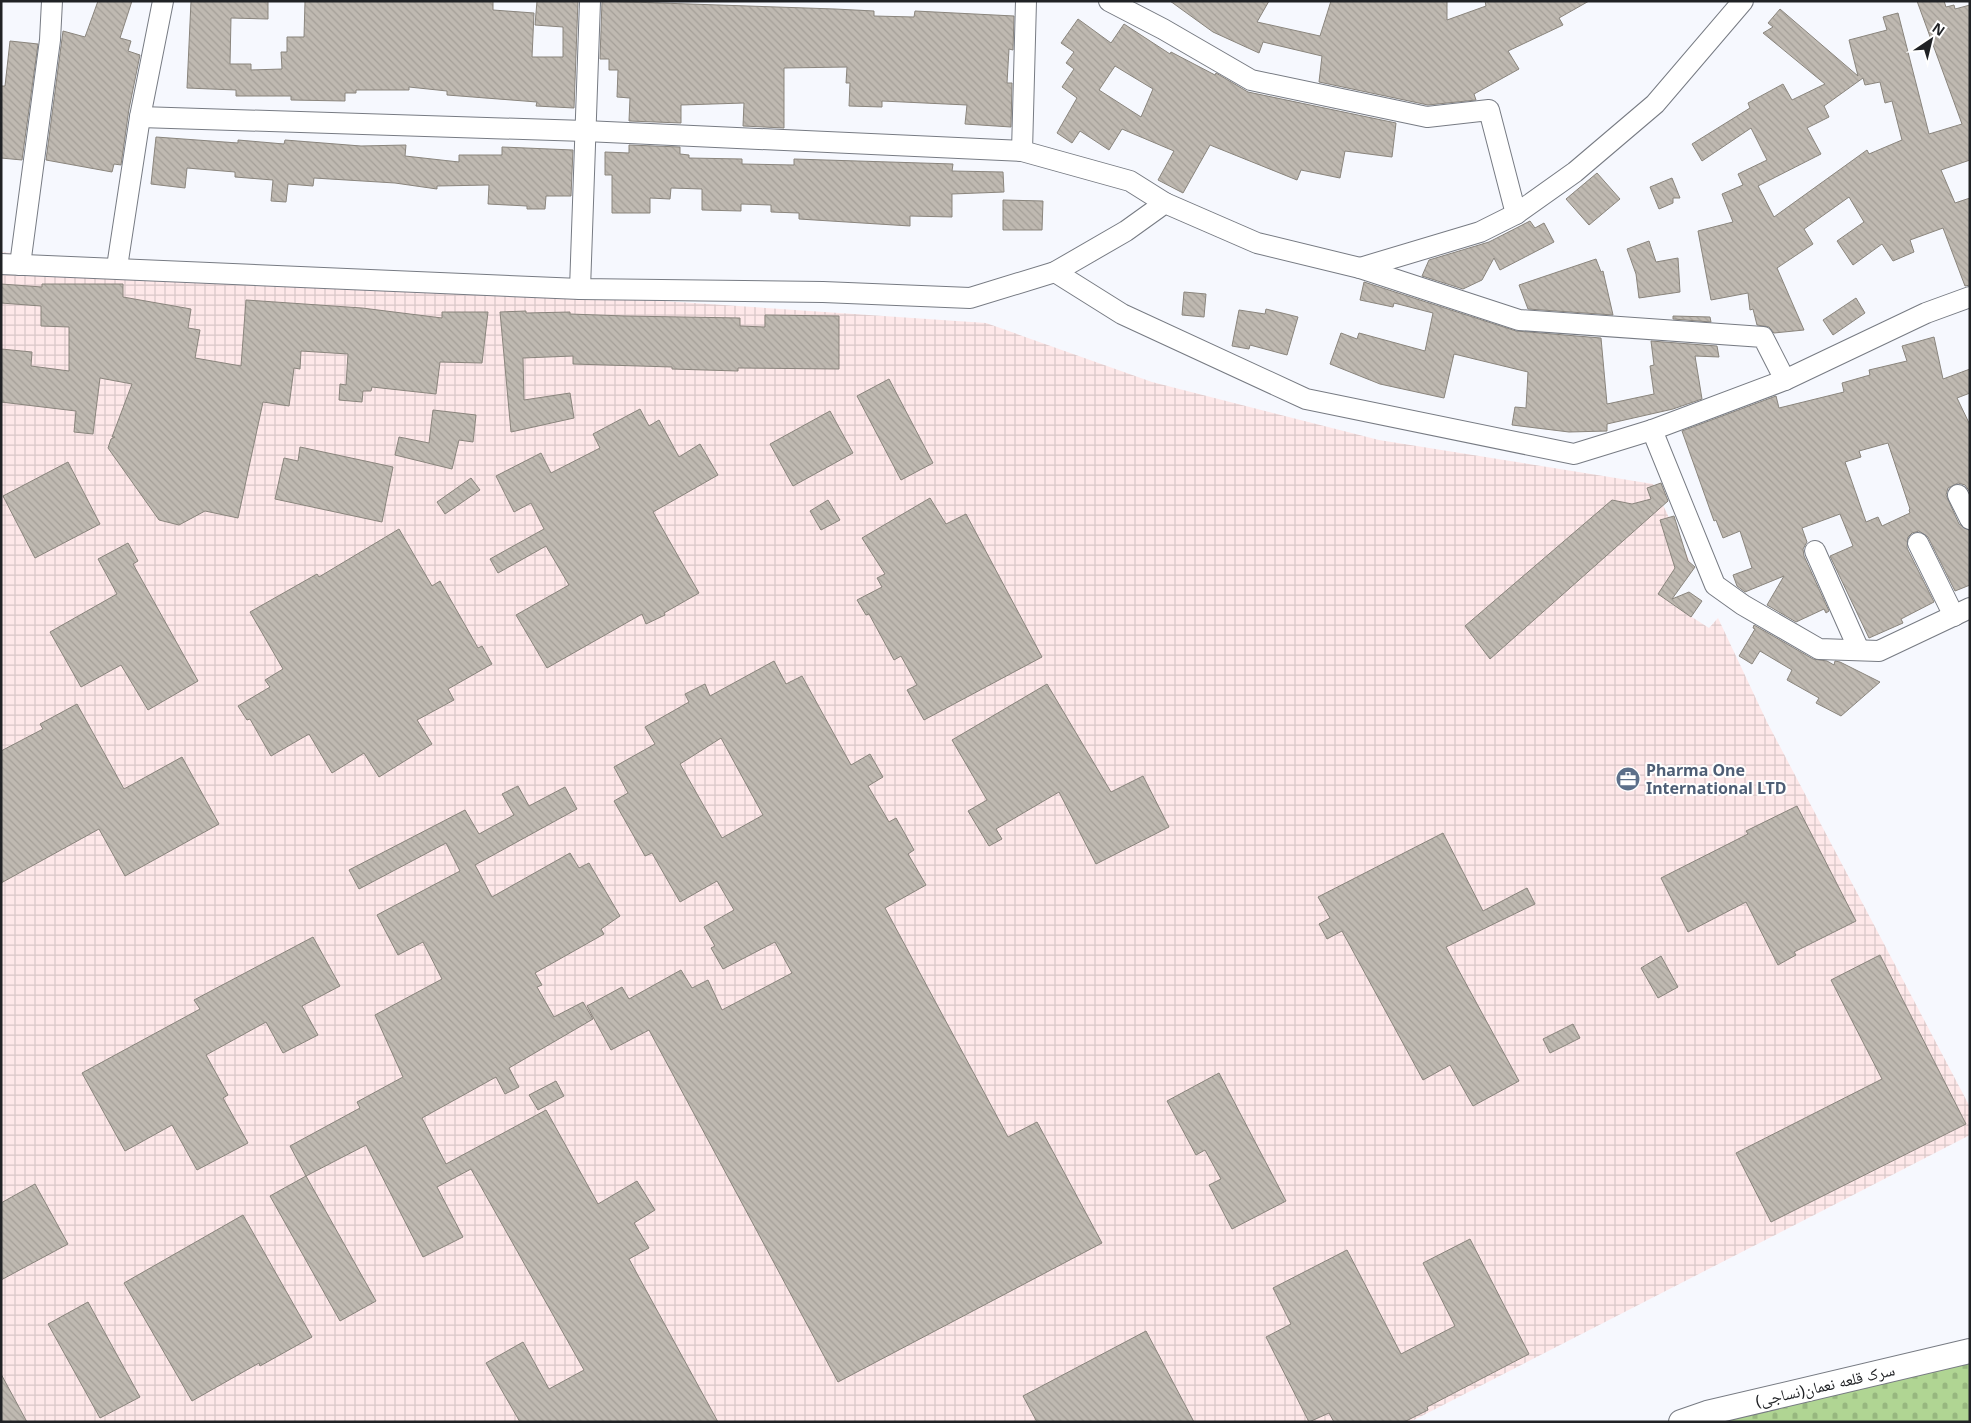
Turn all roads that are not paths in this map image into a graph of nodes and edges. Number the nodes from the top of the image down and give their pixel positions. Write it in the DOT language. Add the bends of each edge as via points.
graph roads {
  1 [pos="52,1"];
  2 [pos="164,1"];
  3 [pos="590,1"];
  4 [pos="1026,1"];
  5 [pos="1109,1"];
  6 [pos="1743,1"];
  7 [pos="140,117"];
  8 [pos="584,131"];
  9 [pos="1022,151"];
  10 [pos="1165,203"];
  11 [pos="1516,214"];
  12 [pos="10,265"];
  13 [pos="117,268"];
  14 [pos="1360,268"];
  15 [pos="1054,272"];
  16 [pos="580,289"];
  17 [pos="1970,297"];
  18 [pos="1785,380"];
  19 [pos="1652,430"];
  20 [pos="1958,495"];
  21 [pos="1970,519"];
  22 [pos="1918,543"];
  23 [pos="1815,551"];
  24 [pos="1962,612"];
  25 [pos="1860,650"];
  26 [pos="1970,1351"];
  27 [pos="1681,1422"];
  1 -- 12 [label="street" via="50,40"];
  2 -- 7 [label="street"];
  3 -- 8 [label="street"];
  4 -- 9 [label="street"];
  5 -- 11 [label="street" via="1251,80 1427,117 1489,110"];
  6 -- 11 [label="street" via="1655,104 1575,172"];
  7 -- 8 [label="street"];
  7 -- 13 [label="street"];
  8 -- 9 [label="street"];
  8 -- 16 [label="street"];
  9 -- 10 [label="street" via="1130,181"];
  10 -- 14 [label="street" via="1257,243"];
  10 -- 15 [label="street" via="1126,231"];
  11 -- 14 [label="street" via="1480,232"];
  12 -- 13 [label="street"];
  13 -- 16 [label="street"];
  14 -- 18 [label="street" via="1519,320 1763,337"];
  15 -- 16 [label="street" via="970,298 823,292"];
  15 -- 19 [label="street" via="1122,314 1306,399 1574,454"];
  17 -- 18 [label="street" via="1926,313"];
  18 -- 19 [label="street"];
  19 -- 25 [label="street" via="1715,585 1819,649"];
  20 -- 21 [label="street"];
  22 -- 24 [label="street"];
  23 -- 25 [label="street"];
  24 -- 25 [label="street" via="1879,651"];
  26 -- 27 [label="street, سرک قلعه نعمان(نساجی)" via="1707,1413"];
}
